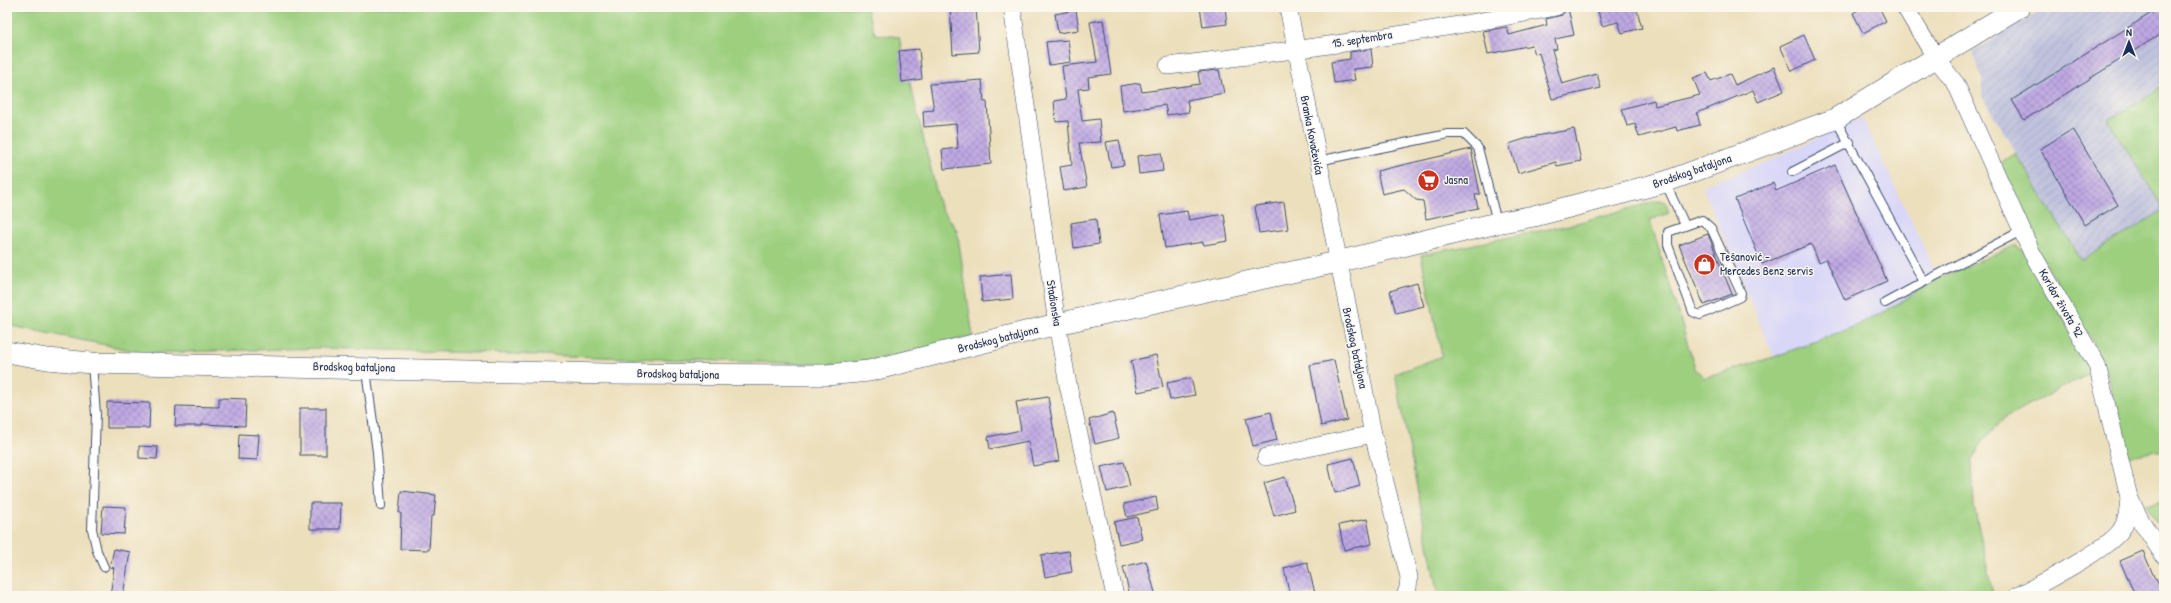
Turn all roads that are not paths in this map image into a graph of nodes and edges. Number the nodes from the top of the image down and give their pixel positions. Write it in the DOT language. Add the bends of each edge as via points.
graph roads {
  1 [pos="1012,7"];
  2 [pos="1288,7"];
  3 [pos="1556,7"];
  4 [pos="1905,7"];
  5 [pos="2018,7"];
  6 [pos="1296,50"];
  7 [pos="1935,57"];
  8 [pos="1168,66"];
  9 [pos="1835,119"];
  10 [pos="1850,142"];
  11 [pos="1318,161"];
  12 [pos="1792,172"];
  13 [pos="1665,182"];
  14 [pos="1497,223"];
  15 [pos="1685,225"];
  16 [pos="2021,231"];
  17 [pos="1337,262"];
  18 [pos="1924,282"];
  19 [pos="1885,303"];
  20 [pos="1057,324"];
  21 [pos="7,352"];
  22 [pos="30,356"];
  23 [pos="7,361"];
  24 [pos="92,363"];
  25 [pos="366,368"];
  26 [pos="1372,434"];
  27 [pos="1266,457"];
  28 [pos="2129,497"];
  29 [pos="380,506"];
  30 [pos="2164,556"];
  31 [pos="104,567"];
  32 [pos="1115,596"];
  33 [pos="1405,596"];
  34 [pos="2019,596"];
  1 -- 20 [label="street, Stadionska"];
  2 -- 6 [label="street, Branka Kovačevića"];
  3 -- 6 [label="street, 15. septembra" via="1492,20"];
  4 -- 7 [label="street, Koridor života '92"];
  5 -- 7 [label="street, Brodskog bataljona"];
  6 -- 8 [label="street, 15. septembra"];
  6 -- 11 [label="street, Branka Kovačevića"];
  7 -- 9 [label="street, Brodskog bataljona"];
  7 -- 16 [label="street, Koridor života '92" via="1956,84"];
  9 -- 10 [label="lane"];
  9 -- 13 [label="street, Brodskog bataljona"];
  10 -- 12 [label="lane"];
  10 -- 18 [label="lane"];
  11 -- 14 [label="lane" via="1448,134 1464,134 1478,148"];
  11 -- 17 [label="street, Branka Kovačevića"];
  13 -- 14 [label="street, Brodskog bataljona"];
  13 -- 15 [label="lane"];
  14 -- 17 [label="street, Brodskog bataljona"];
  15 -- 15 [label="lane" via="1702,220 1712,228 1741,293 1740,297 1700,315 1693,312 1668,244 1668,232"];
  16 -- 18 [label="lane"];
  16 -- 28 [label="street, Koridor života '92" via="2097,365"];
  17 -- 20 [label="street, Brodskog bataljona"];
  17 -- 26 [label="street, Brodskog bataljona"];
  18 -- 19 [label="lane"];
  20 -- 25 [label="street, Brodskog bataljona" via="869,371 826,375 605,374"];
  20 -- 32 [label="street, Stadionska"];
  21 -- 22 [label="street, Brodskog bataljona"];
  22 -- 23 [label="lane"];
  22 -- 24 [label="street, Brodskog bataljona"];
  24 -- 25 [label="street, Brodskog bataljona"];
  24 -- 31 [label="lane" via="96,414 92,529"];
  25 -- 29 [label="lane" via="377,452"];
  26 -- 27 [label="street"];
  26 -- 33 [label="street, Brodskog bataljona" via="1409,578"];
  28 -- 30 [label="street, Koridor života '92"];
  28 -- 34 [label="street" via="2127,515 2121,530 2103,547"];
}
